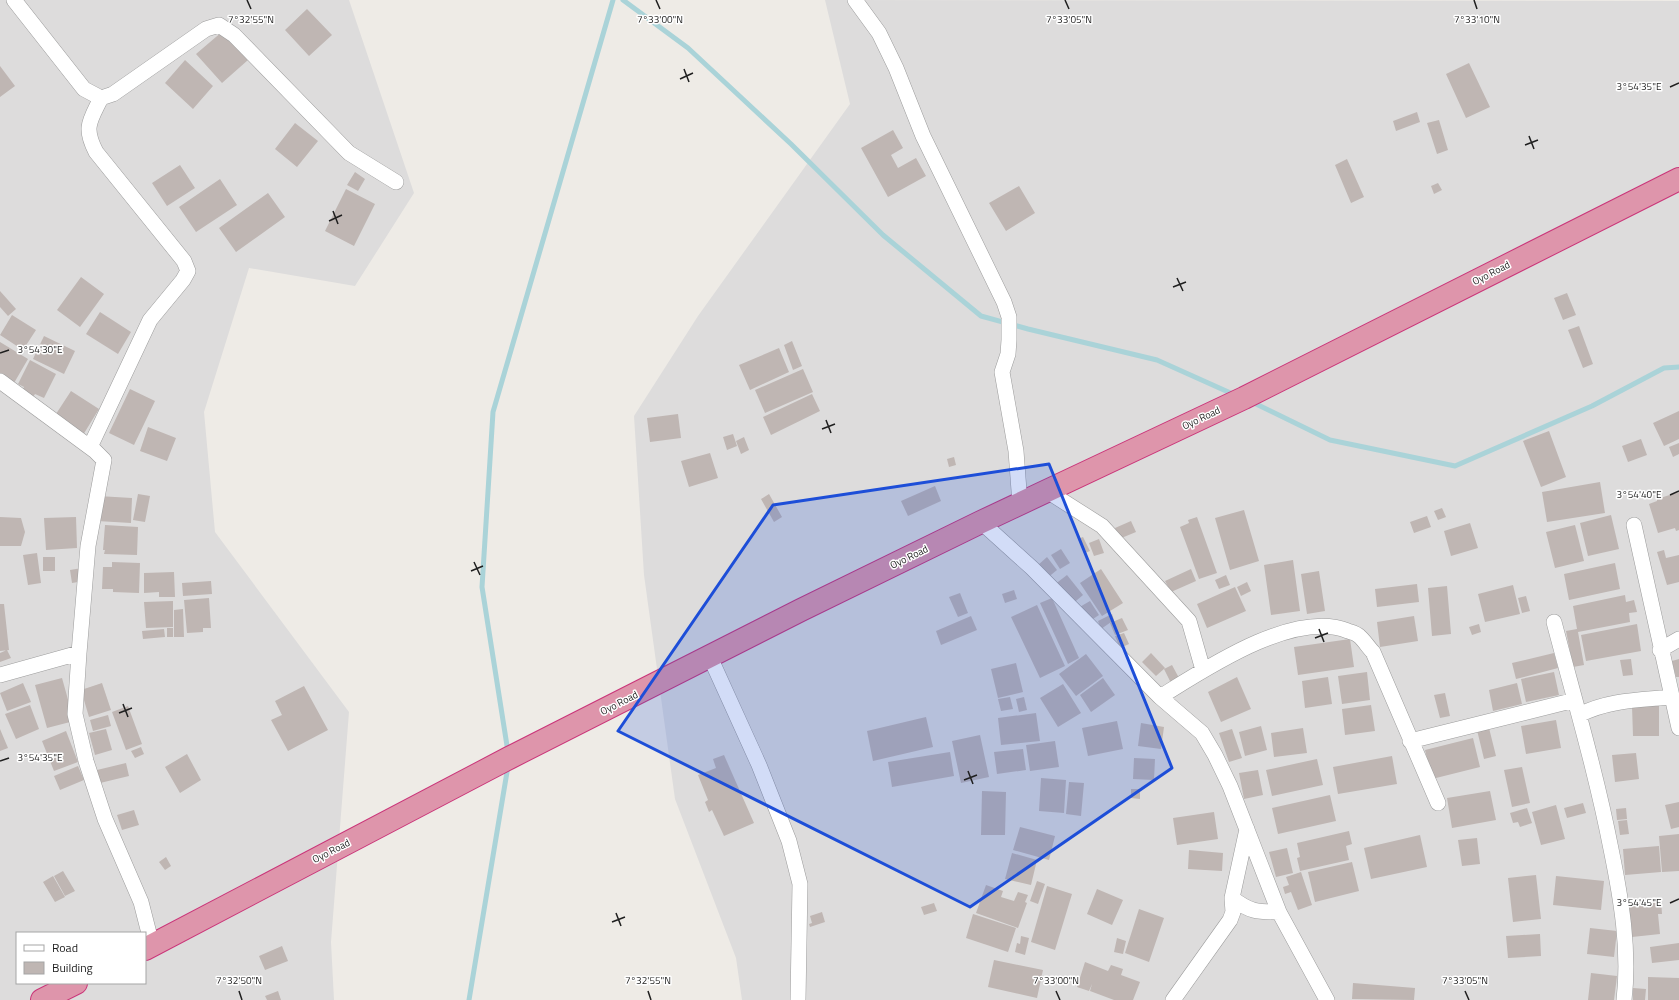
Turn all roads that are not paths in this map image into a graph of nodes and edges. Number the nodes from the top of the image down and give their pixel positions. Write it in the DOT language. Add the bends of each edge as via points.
graph roads {
  1 [pos="14,0"];
  2 [pos="855,0"];
  3 [pos="101,98"];
  4 [pos="1679,179"];
  5 [pos="396,182"];
  6 [pos="0,381"];
  7 [pos="90,447"];
  8 [pos="1047,491"];
  9 [pos="1020,504"];
  10 [pos="981,522"];
  11 [pos="1634,525"];
  12 [pos="1554,622"];
  13 [pos="1679,639"];
  14 [pos="1660,650"];
  15 [pos="79,653"];
  16 [pos="710,657"];
  17 [pos="1203,670"];
  18 [pos="0,675"];
  19 [pos="1160,697"];
  20 [pos="1671,697"];
  21 [pos="1574,700"];
  22 [pos="1579,715"];
  23 [pos="1679,728"];
  24 [pos="1410,741"];
  25 [pos="1438,802"];
  26 [pos="1247,830"];
  27 [pos="1232,898"];
  28 [pos="1279,912"];
  29 [pos="149,947"];
  30 [pos="74,984"];
  31 [pos="42,1000"];
  32 [pos="798,1000"];
  33 [pos="1173,1000"];
  34 [pos="1327,1000"];
  35 [pos="1624,1000"];
  1 -- 3 [label="street" via="84,89"];
  2 -- 9 [label="street" via="879,33 923,136 1009,317 1008,354 1002,372 1016,451"];
  3 -- 5 [label="street" via="113,94 206,29 219,25 234,35 349,153"];
  3 -- 7 [label="street" via="88,126 89,138 96,152 184,261 188,271 150,320"];
  4 -- 8 [label="highway, Oyo Road" via="1244,398"];
  6 -- 7 [label="street"];
  7 -- 15 [label="street" via="104,460 88,546"];
  8 -- 9 [label="highway, Oyo Road"];
  8 -- 17 [label="street" via="1102,526 1189,621"];
  9 -- 10 [label="highway, Oyo Road"];
  10 -- 16 [label="highway, Oyo Road"];
  10 -- 19 [label="street" via="1032,568"];
  11 -- 14 [label="street"];
  12 -- 21 [label="street"];
  13 -- 14 [label="street"];
  14 -- 20 [label="street"];
  15 -- 18 [label="street"];
  15 -- 29 [label="street" via="75,714 86,761 105,819 141,902"];
  16 -- 29 [label="highway, Oyo Road" via="328,852"];
  16 -- 32 [label="street" via="790,841 800,884"];
  17 -- 19 [label="street"];
  17 -- 24 [label="street" via="1252,644 1291,631 1337,626 1358,635 1373,652"];
  19 -- 26 [label="street" via="1202,733 1218,761"];
  20 -- 22 [label="street" via="1614,703 1592,708"];
  20 -- 23 [label="street"];
  21 -- 22 [label="street"];
  21 -- 24 [label="street"];
  22 -- 35 [label="street" via="1600,795 1624,928"];
  24 -- 25 [label="street"];
  26 -- 27 [label="street"];
  26 -- 28 [label="street"];
  27 -- 28 [label="street" via="1256,912"];
  27 -- 33 [label="street" via="1230,920"];
  28 -- 34 [label="street"];
  30 -- 31 [label="highway"];
}
